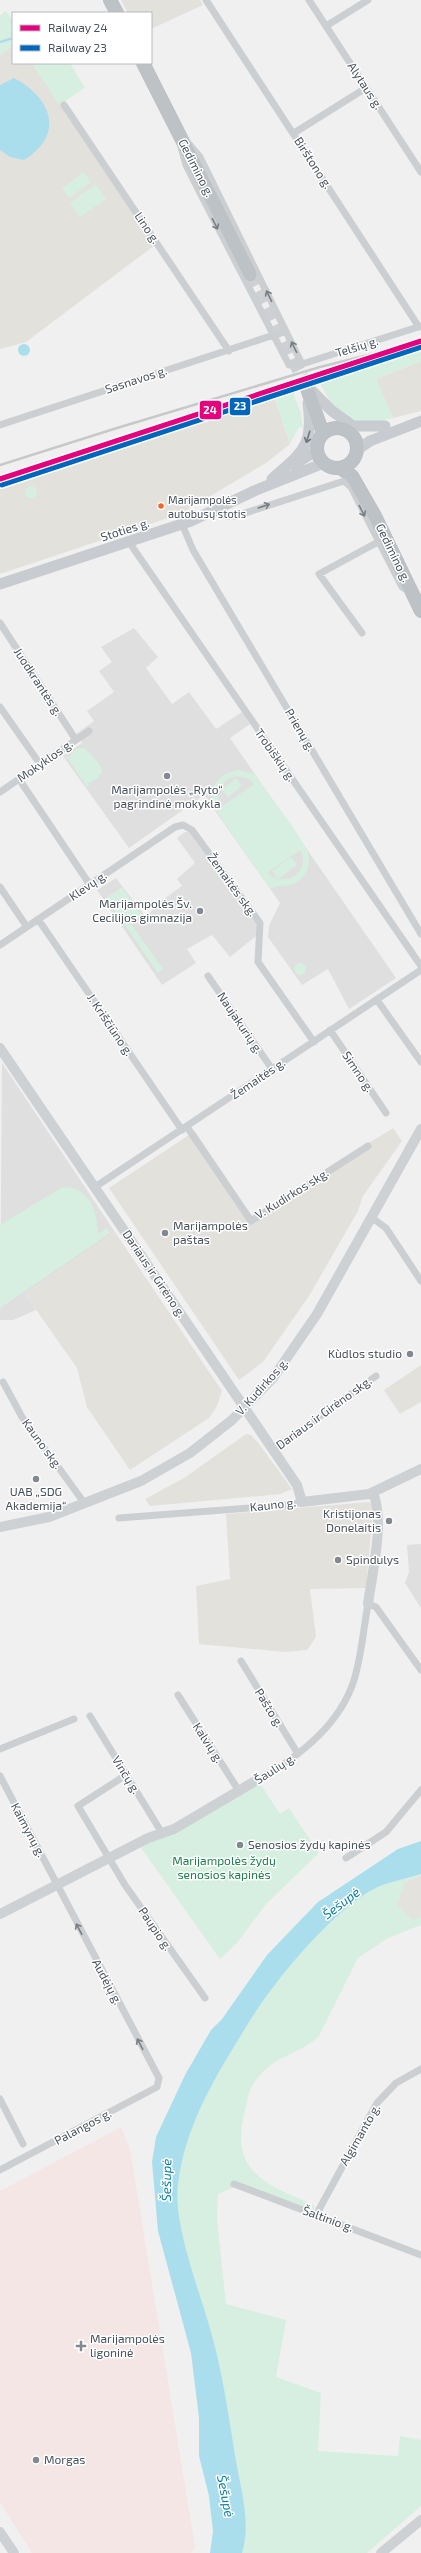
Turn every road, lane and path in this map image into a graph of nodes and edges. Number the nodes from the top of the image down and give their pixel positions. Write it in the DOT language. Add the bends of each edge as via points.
graph roads {
  1 [pos="110,0"];
  2 [pos="206,0"];
  3 [pos="309,0"];
  4 [pos="368,0"];
  5 [pos="116,12"];
  6 [pos="326,26"];
  7 [pos="144,64"];
  8 [pos="366,88"];
  9 [pos="64,105"];
  10 [pos="294,133"];
  11 [pos="180,136"];
  12 [pos="421,172"];
  13 [pos="250,274"];
  14 [pos="420,327"];
  15 [pos="286,331"];
  16 [pos="273,336"];
  17 [pos="229,351"];
  18 [pos="302,364"];
  19 [pos="307,388"];
  20 [pos="418,422"];
  21 [pos="0,425"];
  22 [pos="385,426"];
  23 [pos="329,430"];
  24 [pos="352,434"];
  25 [pos="317,450"];
  26 [pos="356,453"];
  27 [pos="324,463"];
  28 [pos="340,468"];
  29 [pos="272,479"];
  30 [pos="254,491"];
  31 [pos="213,512"];
  32 [pos="375,516"];
  33 [pos="182,524"];
  34 [pos="129,542"];
  35 [pos="378,542"];
  36 [pos="0,584"];
  37 [pos="412,592"];
  38 [pos="421,611"];
  39 [pos="0,624"];
  40 [pos="362,633"];
  41 [pos="0,707"];
  42 [pos="89,731"];
  43 [pos="76,740"];
  44 [pos="40,764"];
  45 [pos="19,779"];
  46 [pos="0,792"];
  47 [pos="175,827"];
  48 [pos="90,885"];
  49 [pos="0,887"];
  50 [pos="38,919"];
  51 [pos="27,927"];
  52 [pos="421,934"];
  53 [pos="0,945"];
  54 [pos="421,966"];
  55 [pos="421,970"];
  56 [pos="208,976"];
  57 [pos="377,1000"];
  58 [pos="330,1030"];
  59 [pos="314,1042"];
  60 [pos="1,1053"];
  61 [pos="421,1062"];
  62 [pos="272,1069"];
  63 [pos="386,1113"];
  64 [pos="184,1129"];
  65 [pos="421,1129"];
  66 [pos="421,1141"];
  67 [pos="368,1146"];
  68 [pos="408,1154"];
  69 [pos="95,1187"];
  70 [pos="371,1216"];
  71 [pos="421,1281"];
  72 [pos="376,1376"];
  73 [pos="3,1382"];
  74 [pos="244,1409"];
  75 [pos="273,1450"];
  76 [pos="421,1470"];
  77 [pos="373,1493"];
  78 [pos="302,1502"];
  79 [pos="85,1504"];
  80 [pos="119,1518"];
  81 [pos="0,1527"];
  82 [pos="368,1604"];
  83 [pos="241,1661"];
  84 [pos="421,1670"];
  85 [pos="178,1695"];
  86 [pos="90,1716"];
  87 [pos="74,1719"];
  88 [pos="0,1749"];
  89 [pos="298,1754"];
  90 [pos="126,1775"];
  91 [pos="0,1776"];
  92 [pos="258,1780"];
  93 [pos="421,1790"];
  94 [pos="239,1791"];
  95 [pos="162,1833"];
  96 [pos="109,1857"];
  97 [pos="346,1858"];
  98 [pos="56,1885"];
  99 [pos="0,1914"];
  100 [pos="205,1998"];
  101 [pos="421,2069"];
  102 [pos="162,2076"];
  103 [pos="0,2099"];
  104 [pos="23,2144"];
  105 [pos="0,2170"];
  106 [pos="234,2184"];
  107 [pos="316,2215"];
  108 [pos="421,2255"];
  109 [pos="421,2520"];
  110 [pos="0,2532"];
  111 [pos="14,2553"];
  112 [pos="381,2553"];
  1 -- 5 [label="highway"];
  2 -- 10 [label="street, Birštono g."];
  3 -- 6 [label="street, Alytaus g."];
  4 -- 6 [label="street"];
  6 -- 8 [label="street, Alytaus g."];
  7 -- 11 [label="highway, Gedimino g."];
  8 -- 10 [label="street"];
  8 -- 12 [label="street, Alytaus g."];
  9 -- 17 [label="street, Lino g."];
  10 -- 14 [label="street, Birštono g."];
  11 -- 13 [label="highway, Gedimino g."];
  15 -- 11 [label="street, one-way" via="200,157"];
  11 -- 16 [label="street, one-way" via="181,151 186,165"];
  14 -- 18 [label="street, Telšių g."];
  15 -- 16 [label="street, Sasnavos g."];
  18 -- 15 [label="street, one-way"];
  16 -- 17 [label="street, Sasnavos g."];
  16 -- 18 [label="street, Telšių g." via="289,365"];
  17 -- 21 [label="street, Sasnavos g."];
  19 -- 22 [label="main road" via="332,412 354,426"];
  19 -- 23 [label="highway"];
  19 -- 29 [label="main road, one-way" via="311,426 308,440 302,451"];
  20 -- 22 [label="main road"];
  20 -- 26 [label="main road" via="370,441"];
  22 -- 24 [label="main road"];
  23 -- 24 [label="highway" via="341,428"];
  23 -- 25 [label="highway" via="319,438"];
  24 -- 26 [label="highway"];
  25 -- 27 [label="highway"];
  25 -- 29 [label="main road, Stoties g."];
  26 -- 28 [label="highway" via="352,462"];
  26 -- 32 [label="highway, Gedimino g."];
  27 -- 28 [label="highway"];
  27 -- 30 [label="main road, Stoties g."];
  28 -- 32 [label="highway, Gedimino g." via="352,476"];
  29 -- 30 [label="main road, Stoties g."];
  30 -- 31 [label="main road, Stoties g."];
  31 -- 33 [label="main road, Stoties g."];
  31 -- 35 [label="street, one-way" via="236,516 344,481 351,487"];
  32 -- 37 [label="highway, Gedimino g."];
  33 -- 34 [label="main road, Stoties g."];
  33 -- 52 [label="street, Prienų g." via="193,550"];
  34 -- 36 [label="main road, Stoties g."];
  34 -- 54 [label="street, Trobiškių g."];
  35 -- 37 [label="street" via="402,587"];
  35 -- 40 [label="street" via="319,574"];
  37 -- 38 [label="highway, Gedimino g."];
  39 -- 43 [label="street, Juodkrantės g."];
  41 -- 44 [label="street"];
  42 -- 43 [label="street, Mokyklos g."];
  43 -- 44 [label="street, Mokyklos g."];
  44 -- 45 [label="street, Mokyklos g."];
  45 -- 46 [label="street, Mokyklos g."];
  45 -- 48 [label="street"];
  47 -- 48 [label="street, Klevų g."];
  47 -- 59 [label="street, Žemaitės skg." via="183,825 192,830 260,923 258,962"];
  48 -- 50 [label="street, Klevų g."];
  49 -- 51 [label="street"];
  50 -- 51 [label="street, Klevų g."];
  50 -- 64 [label="street, J. Kriščiūno g."];
  51 -- 53 [label="street, Klevų g."];
  55 -- 57 [label="street, Žemaitės g."];
  56 -- 62 [label="street, Naujakurių g."];
  57 -- 58 [label="street, Žemaitės g."];
  57 -- 61 [label="street"];
  58 -- 59 [label="street, Žemaitės g."];
  58 -- 63 [label="street, Simno g."];
  59 -- 62 [label="street, Žemaitės g."];
  60 -- 69 [label="street, Dariaus ir Girėno g."];
  62 -- 64 [label="street, Žemaitės g."];
  64 -- 67 [label="street, V. Kudirkos skg." via="251,1220"];
  64 -- 69 [label="street, Žemaitės g."];
  65 -- 68 [label="street, V. Kudirkos g."];
  66 -- 68 [label="street, V. Kudirkos g."];
  68 -- 70 [label="street, V. Kudirkos g."];
  69 -- 74 [label="street, Dariaus ir Girėno g."];
  70 -- 71 [label="street" via="386,1228"];
  70 -- 74 [label="street, V. Kudirkos g." via="302,1338 273,1378"];
  72 -- 75 [label="street, Dariaus ir Girėno skg."];
  73 -- 79 [label="street, Kauno skg." via="22,1416"];
  74 -- 75 [label="street, Dariaus ir Girėno g."];
  74 -- 79 [label="street, V. Kudirkos g." via="215,1434 159,1472"];
  75 -- 78 [label="street, Dariaus ir Girėno g." via="299,1489"];
  76 -- 77 [label="street, Kauno g."];
  77 -- 78 [label="street, Kauno g."];
  77 -- 82 [label="street, Šaulių g." via="377,1506 376,1535"];
  78 -- 80 [label="street, Kauno g."];
  79 -- 81 [label="street, V. Kudirkos g." via="49,1517"];
  82 -- 84 [label="street" via="376,1607"];
  82 -- 89 [label="street, Šaulių g." via="350,1693 311,1744"];
  83 -- 89 [label="street, Pašto g."];
  85 -- 94 [label="street, Kalvių g."];
  86 -- 90 [label="street, Vinčų g."];
  87 -- 88 [label="street"];
  89 -- 92 [label="street, Šaulių g."];
  90 -- 95 [label="street, Vinčų g."];
  90 -- 96 [label="street, Paupio g." via="78,1806"];
  91 -- 98 [label="street, Kaimynų g."];
  92 -- 94 [label="street, Šaulių g."];
  93 -- 97 [label="street" via="386,1832"];
  94 -- 95 [label="street, Šaulių g."];
  95 -- 96 [label="street, Šaulių g."];
  96 -- 98 [label="street, Šaulių g."];
  96 -- 100 [label="street, Paupio g."];
  98 -- 99 [label="street, Šaulių g."];
  102 -- 98 [label="street, Audėjų g., one-way"];
  101 -- 107 [label="street, Algimanto g." via="396,2083 377,2103"];
  102 -- 105 [label="street, Palangos g." via="157,2087"];
  103 -- 104 [label="street"];
  106 -- 107 [label="street, Šaltinio g."];
  107 -- 108 [label="street, Šaltinio g."];
  109 -- 112 [label="street"];
  110 -- 111 [label="street"];
}
